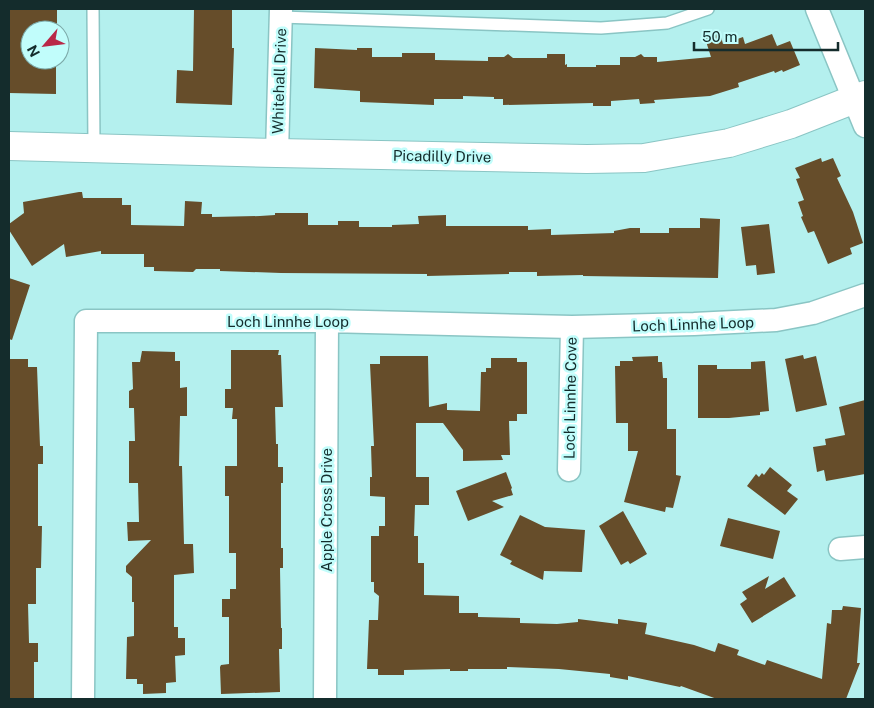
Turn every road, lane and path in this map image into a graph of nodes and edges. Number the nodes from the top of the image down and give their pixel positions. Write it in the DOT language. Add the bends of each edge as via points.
graph roads {
  1 [pos="92,9"];
  2 [pos="708,9"];
  3 [pos="817,9"];
  4 [pos="281,13"];
  5 [pos="860,97"];
  6 [pos="865,126"];
  7 [pos="9,146"];
  8 [pos="94,148"];
  9 [pos="277,153"];
  10 [pos="865,295"];
  11 [pos="327,321"];
  12 [pos="572,326"];
  13 [pos="569,470"];
  14 [pos="865,547"];
  15 [pos="840,549"];
  16 [pos="83,699"];
  17 [pos="325,699"];
  1 -- 8 [label="lane"];
  2 -- 4 [label="lane" via="667,23 601,28"];
  3 -- 5 [label="street"];
  4 -- 9 [label="street, Whitehall Drive"];
  5 -- 6 [label="street"];
  5 -- 9 [label="street, Picadilly Drive" via="791,124 729,143 644,158"];
  7 -- 8 [label="street, Picadilly Drive"];
  8 -- 9 [label="street, Picadilly Drive"];
  10 -- 12 [label="street, Loch Linnhe Loop" via="813,314 776,320"];
  11 -- 12 [label="street, Loch Linnhe Loop"];
  11 -- 16 [label="street, Loch Linnhe Loop" via="86,321"];
  11 -- 17 [label="street, Apple Cross Drive"];
  12 -- 13 [label="street, Loch Linnhe Cove"];
  14 -- 15 [label="street"];
}
